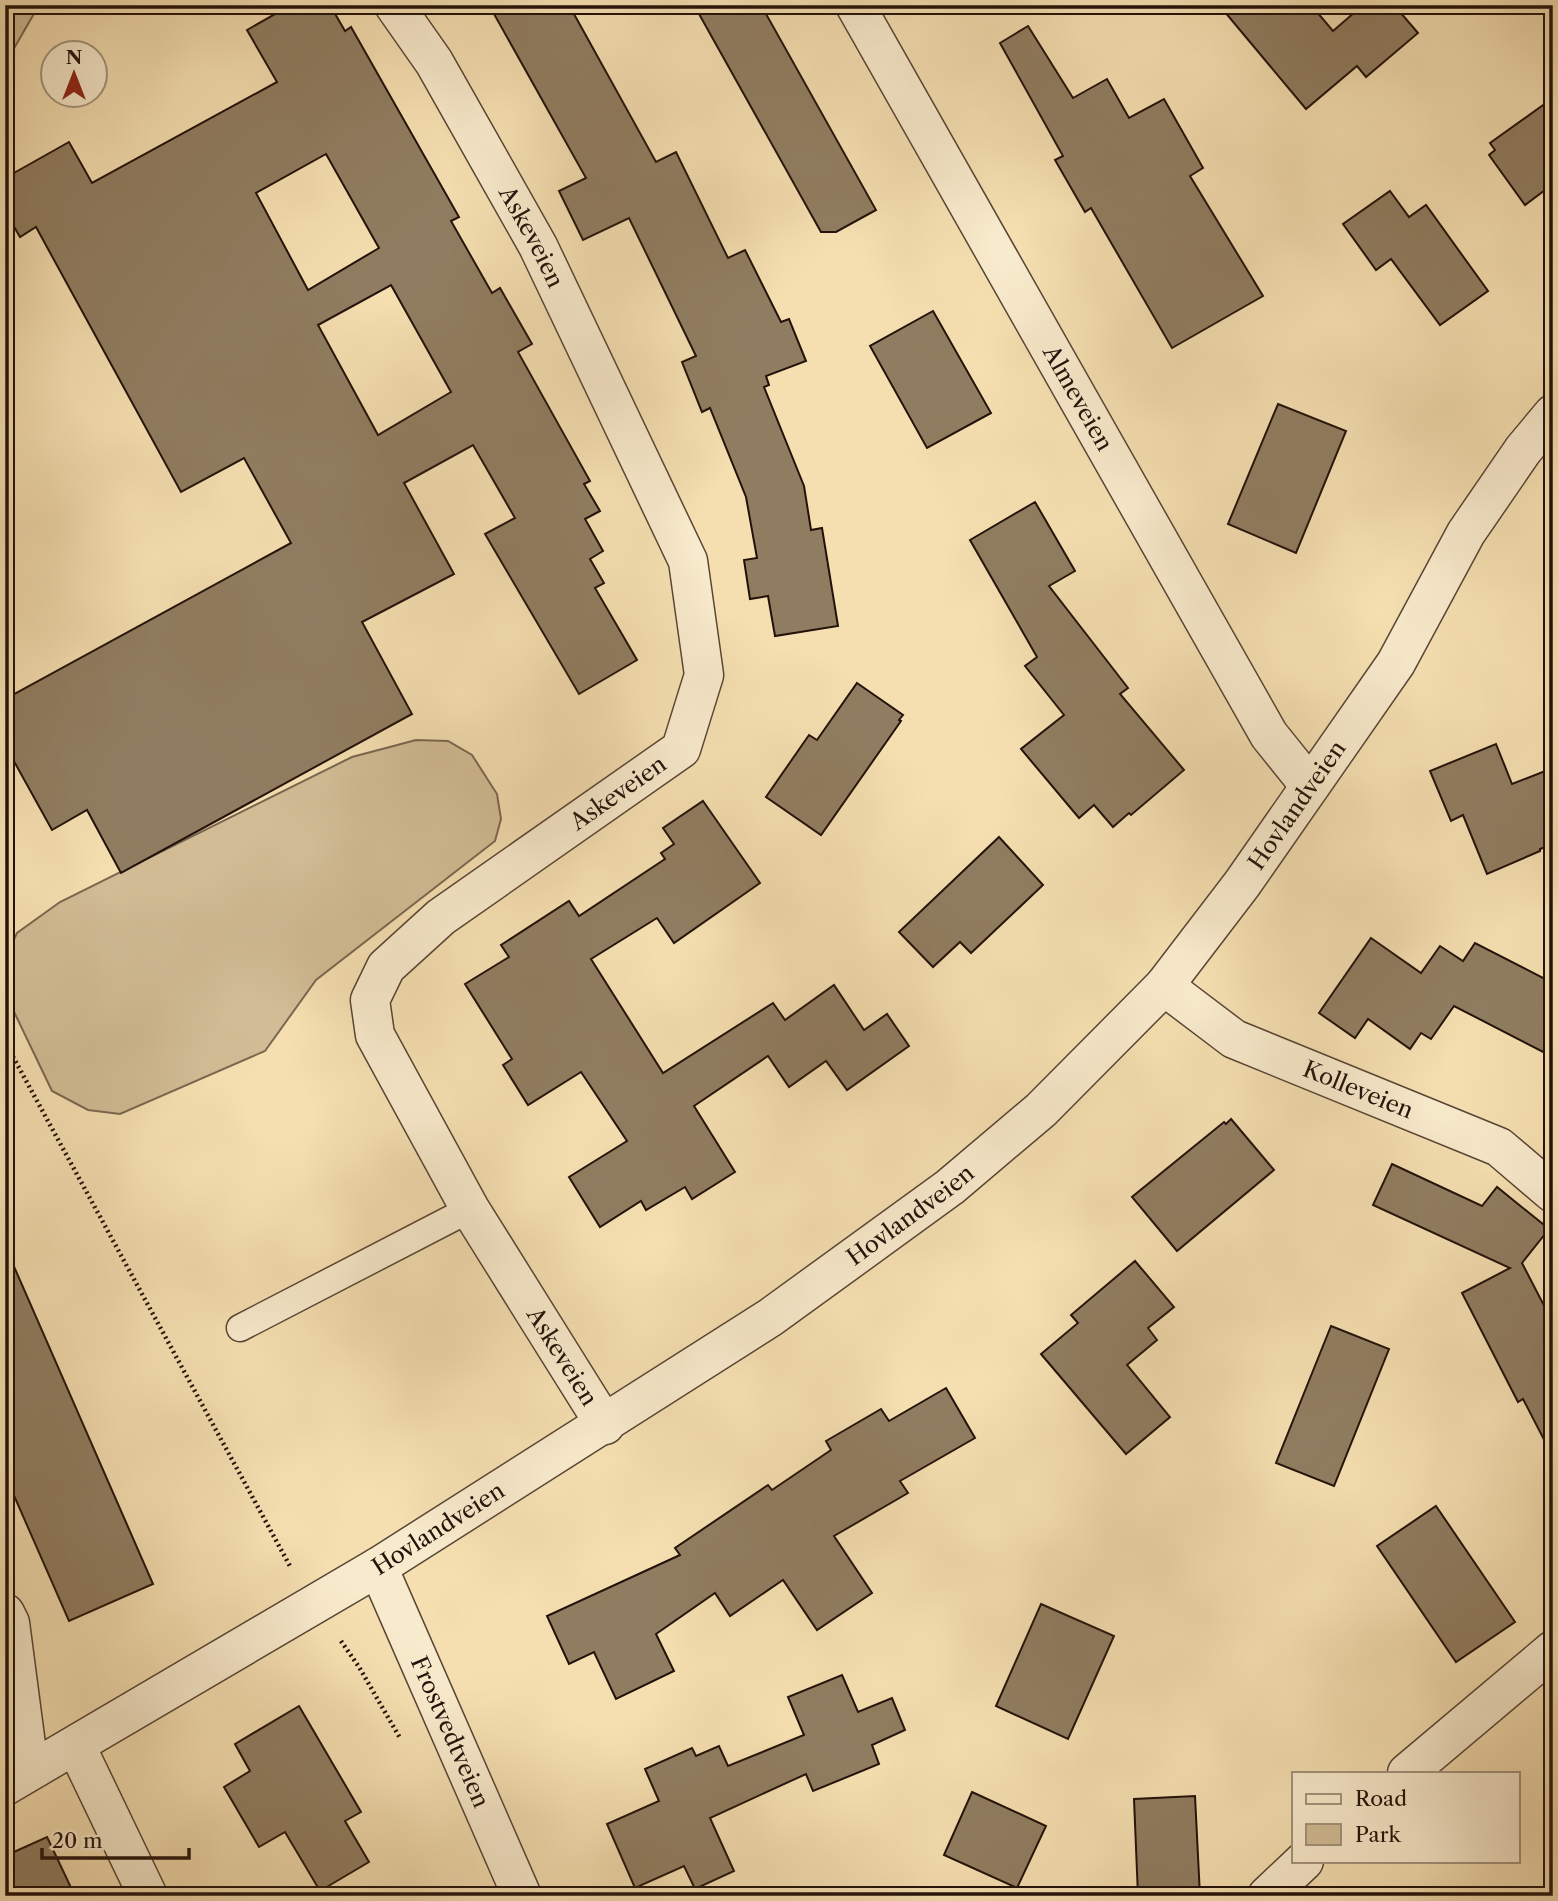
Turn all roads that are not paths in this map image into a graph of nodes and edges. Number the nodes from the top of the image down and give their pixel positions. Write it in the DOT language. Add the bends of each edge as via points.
graph roads {
  1 [pos="394,5"];
  2 [pos="855,5"];
  3 [pos="1553,414"];
  4 [pos="1310,786"];
  5 [pos="1164,986"];
  6 [pos="1553,1193"];
  7 [pos="470,1209"];
  8 [pos="240,1328"];
  9 [pos="605,1425"];
  10 [pos="378,1567"];
  11 [pos="5,1613"];
  12 [pos="1553,1650"];
  13 [pos="76,1746"];
  14 [pos="1408,1772"];
  15 [pos="20,1777"];
  16 [pos="1303,1862"];
  17 [pos="148,1896"];
  18 [pos="522,1896"];
  19 [pos="1267,1896"];
  1 -- 7 [label="street, Askeveien" via="434,62 538,246 688,561 704,675 681,750 441,917 386,967 370,1000 375,1035"];
  2 -- 4 [label="street, Almeveien" via="1269,735"];
  3 -- 4 [label="street, Hovlandveien" via="1466,533 1396,663"];
  4 -- 5 [label="street, Hovlandveien"];
  5 -- 6 [label="street, Kolleveien" via="1234,1039 1499,1147"];
  5 -- 9 [label="street, Hovlandveien" via="1041,1110 950,1187 771,1317"];
  7 -- 8 [label="lane"];
  7 -- 9 [label="street, Askeveien"];
  9 -- 10 [label="street, Hovlandveien"];
  10 -- 13 [label="street, Hovlandveien"];
  10 -- 18 [label="street, Frostvedtveien"];
  11 -- 15 [label="street, Hovlandveien" via="26,1745"];
  12 -- 14 [label="street"];
  13 -- 15 [label="street, Hovlandveien"];
  13 -- 17 [label="street"];
  16 -- 19 [label="street"];
}
